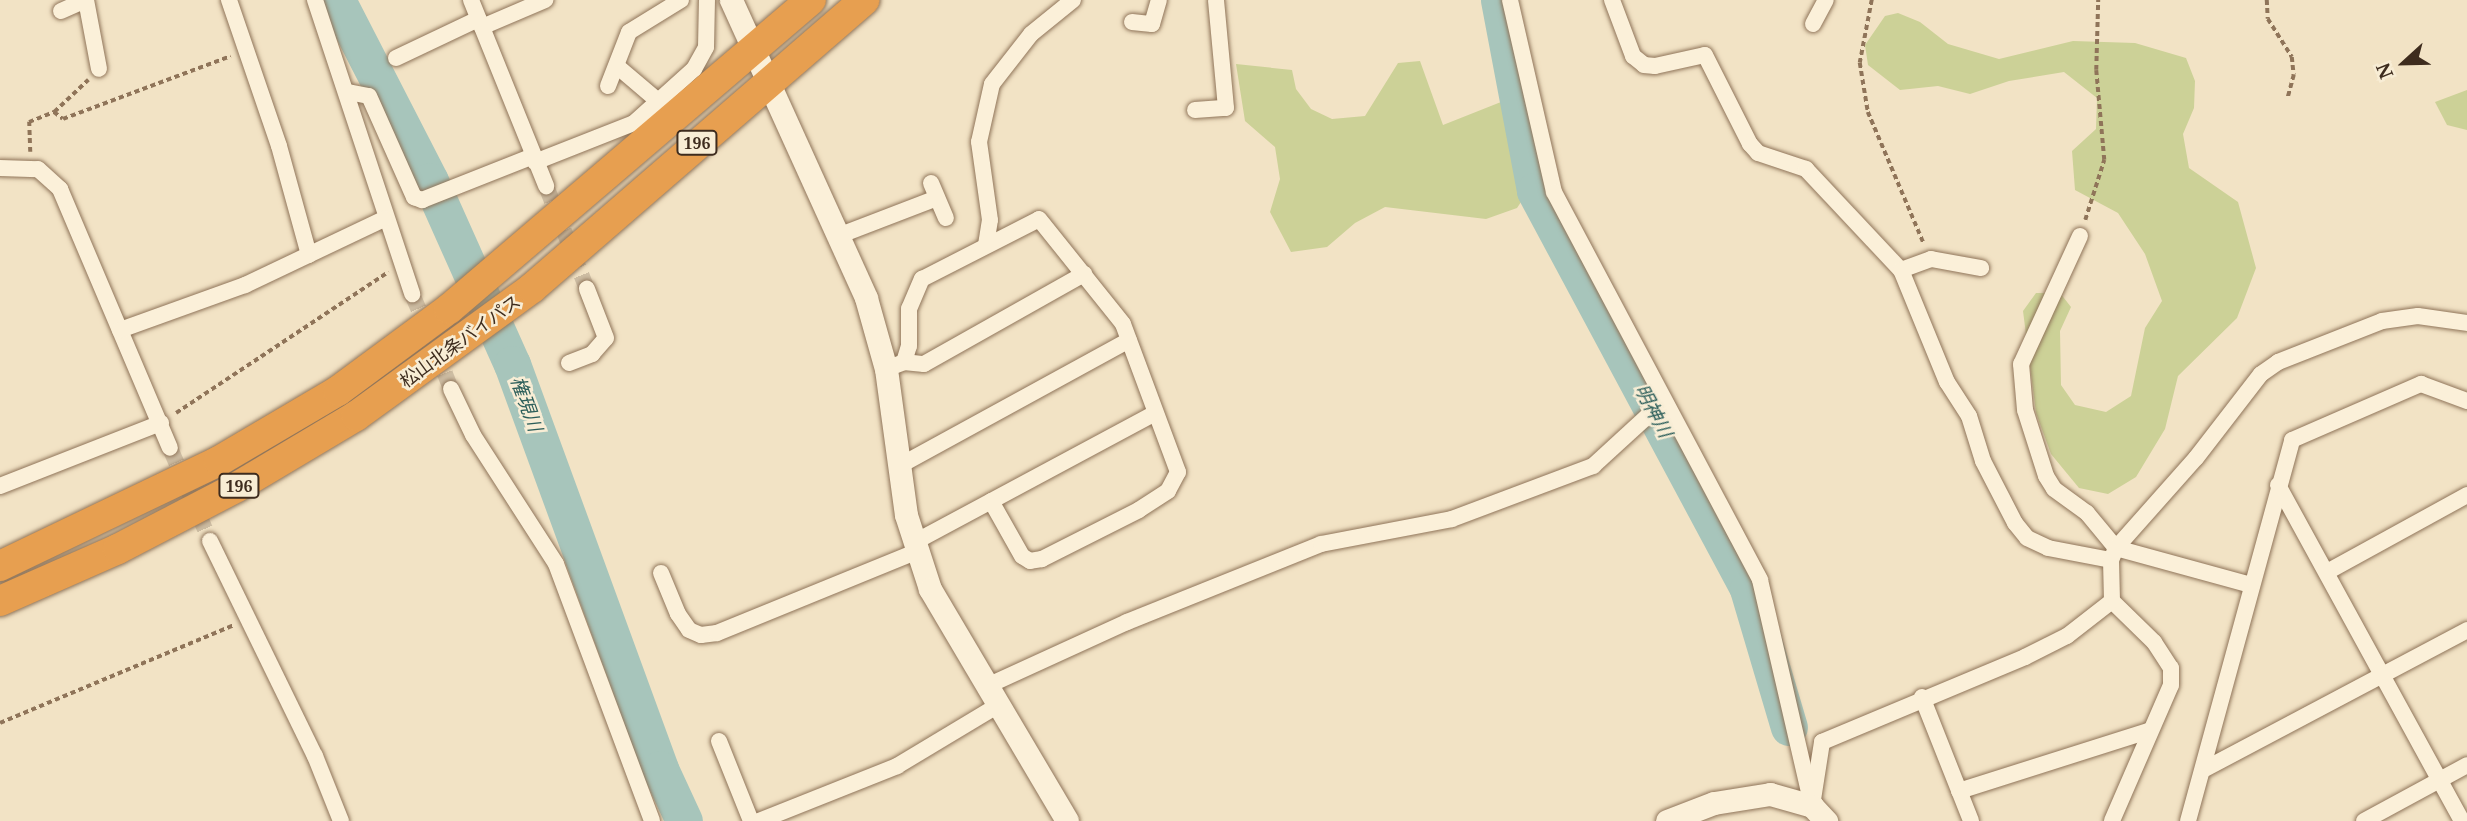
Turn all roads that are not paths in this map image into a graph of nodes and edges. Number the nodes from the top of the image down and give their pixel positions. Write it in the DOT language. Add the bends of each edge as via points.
graph roads {
  1 [pos="86,0"];
  2 [pos="229,0"];
  3 [pos="315,0"];
  4 [pos="471,0"];
  5 [pos="545,0"];
  6 [pos="681,0"];
  7 [pos="707,0"];
  8 [pos="731,0"];
  9 [pos="811,0"];
  10 [pos="864,0"];
  11 [pos="1073,0"];
  12 [pos="1159,0"];
  13 [pos="1216,0"];
  14 [pos="1510,0"];
  15 [pos="1612,0"];
  16 [pos="1826,0"];
  17 [pos="61,10"];
  18 [pos="1132,22"];
  19 [pos="480,23"];
  20 [pos="1812,24"];
  21 [pos="755,50"];
  22 [pos="396,58"];
  23 [pos="618,67"];
  24 [pos="99,69"];
  25 [pos="769,81"];
  26 [pos="608,86"];
  27 [pos="348,92"];
  28 [pos="658,101"];
  29 [pos="1195,110"];
  30 [pos="534,159"];
  31 [pos="0,168"];
  32 [pos="546,186"];
  33 [pos="946,218"];
  34 [pos="384,219"];
  35 [pos="838,236"];
  36 [pos="2080,236"];
  37 [pos="986,245"];
  38 [pos="309,255"];
  39 [pos="1981,268"];
  40 [pos="1901,270"];
  41 [pos="1084,274"];
  42 [pos="587,289"];
  43 [pos="412,294"];
  44 [pos="2467,323"];
  45 [pos="120,330"];
  46 [pos="1129,340"];
  47 [pos="569,363"];
  48 [pos="895,366"];
  49 [pos="451,389"];
  50 [pos="1664,401"];
  51 [pos="2467,401"];
  52 [pos="1155,413"];
  53 [pos="160,423"];
  54 [pos="170,448"];
  55 [pos="899,466"];
  56 [pos="2278,485"];
  57 [pos="0,486"];
  58 [pos="2467,495"];
  59 [pos="991,501"];
  60 [pos="210,541"];
  61 [pos="914,547"];
  62 [pos="2113,554"];
  63 [pos="0,566"];
  64 [pos="2327,572"];
  65 [pos="661,573"];
  66 [pos="2251,585"];
  67 [pos="0,601"];
  68 [pos="2112,601"];
  69 [pos="2467,630"];
  70 [pos="2383,677"];
  71 [pos="991,697"];
  72 [pos="1922,697"];
  73 [pos="2148,731"];
  74 [pos="719,741"];
  75 [pos="2467,765"];
  76 [pos="2203,770"];
  77 [pos="2440,780"];
  78 [pos="1959,791"];
  79 [pos="1819,813"];
  80 [pos="341,821"];
  81 [pos="652,821"];
  82 [pos="751,821"];
  83 [pos="760,821"];
  84 [pos="1067,821"];
  85 [pos="1667,821"];
  86 [pos="1971,821"];
  87 [pos="2112,821"];
  88 [pos="2188,821"];
  89 [pos="2364,821"];
  90 [pos="2462,821"];
  1 -- 17 [label="street"];
  1 -- 24 [label="street"];
  2 -- 38 [label="street"];
  3 -- 27 [label="street"];
  4 -- 19 [label="street"];
  5 -- 19 [label="street"];
  6 -- 23 [label="street" via="629,32 621,45"];
  7 -- 28 [label="street" via="706,47 694,69"];
  8 -- 21 [label="street"];
  9 -- 21 [label="highway, 松山北条バイパス / 196"];
  10 -- 25 [label="highway, 松山北条バイパス / 196"];
  11 -- 37 [label="street" via="1031,34 992,84 979,142 990,220"];
  12 -- 18 [label="street" via="1152,24"];
  13 -- 29 [label="street" via="1226,108"];
  14 -- 50 [label="street" via="1554,192"];
  15 -- 40 [label="street" via="1633,56 1644,65 1655,66 1705,55 1758,153 1807,169"];
  16 -- 20 [label="street"];
  19 -- 22 [label="street"];
  19 -- 30 [label="street"];
  21 -- 25 [label="street"];
  21 -- 63 [label="highway, 松山北条バイパス / 196" via="449,309 338,391 219,461"];
  23 -- 26 [label="street"];
  23 -- 28 [label="street"];
  25 -- 35 [label="street"];
  25 -- 67 [label="highway, 松山北条バイパス / 196" via="532,288 356,416 118,550"];
  27 -- 30 [label="street" via="369,96 414,197 422,201"];
  27 -- 34 [label="street"];
  28 -- 30 [label="street" via="634,123"];
  30 -- 32 [label="street"];
  31 -- 45 [label="street" via="38,169 60,189"];
  33 -- 35 [label="street" via="934,191"];
  34 -- 38 [label="street"];
  34 -- 43 [label="street"];
  35 -- 48 [label="street"];
  36 -- 62 [label="street" via="2021,364 2024,398 2036,449 2054,489 2087,513"];
  37 -- 41 [label="street" via="1039,219"];
  37 -- 48 [label="street" via="922,279 913,291"];
  38 -- 45 [label="street" via="202,302"];
  39 -- 40 [label="street" via="1931,259"];
  40 -- 62 [label="street" via="1932,349 1969,416 1983,461 2015,523 2027,538 2048,548"];
  41 -- 46 [label="street" via="1123,324"];
  41 -- 48 [label="street" via="924,364"];
  42 -- 47 [label="street" via="606,338 592,354"];
  44 -- 62 [label="street" via="2399,317 2278,362 2246,390 2196,458"];
  45 -- 53 [label="street"];
  46 -- 52 [label="street"];
  46 -- 55 [label="street"];
  48 -- 55 [label="street"];
  49 -- 81 [label="street" via="473,435 556,564"];
  50 -- 71 [label="street" via="1593,466 1452,519 1321,544 1127,622"];
  50 -- 79 [label="street" via="1760,580"];
  51 -- 56 [label="street" via="2421,384 2292,440"];
  52 -- 59 [label="street"];
  52 -- 59 [label="street" via="1176,461 1176,481 1158,498 1069,549 1030,561 1022,556"];
  53 -- 54 [label="street"];
  53 -- 57 [label="street"];
  55 -- 61 [label="street"];
  56 -- 64 [label="street"];
  56 -- 66 [label="street"];
  58 -- 64 [label="street"];
  59 -- 61 [label="street"];
  60 -- 80 [label="street"];
  61 -- 65 [label="street" via="717,633 701,635 689,630 678,614"];
  61 -- 71 [label="street" via="930,589"];
  62 -- 66 [label="street"];
  62 -- 68 [label="street"];
  64 -- 70 [label="street"];
  66 -- 76 [label="street"];
  68 -- 72 [label="street" via="2067,636"];
  68 -- 73 [label="street" via="2154,642 2171,668 2171,685"];
  69 -- 70 [label="street"];
  70 -- 76 [label="street"];
  70 -- 77 [label="street"];
  71 -- 83 [label="street" via="886,772"];
  71 -- 84 [label="street"];
  72 -- 78 [label="street"];
  72 -- 79 [label="street" via="1822,742"];
  73 -- 78 [label="street"];
  73 -- 87 [label="street"];
  74 -- 82 [label="street"];
  75 -- 77 [label="street"];
  76 -- 88 [label="street"];
  77 -- 89 [label="street"];
  77 -- 90 [label="street"];
  78 -- 86 [label="street"];
  79 -- 85 [label="street" via="1770,794 1714,803"];
}
